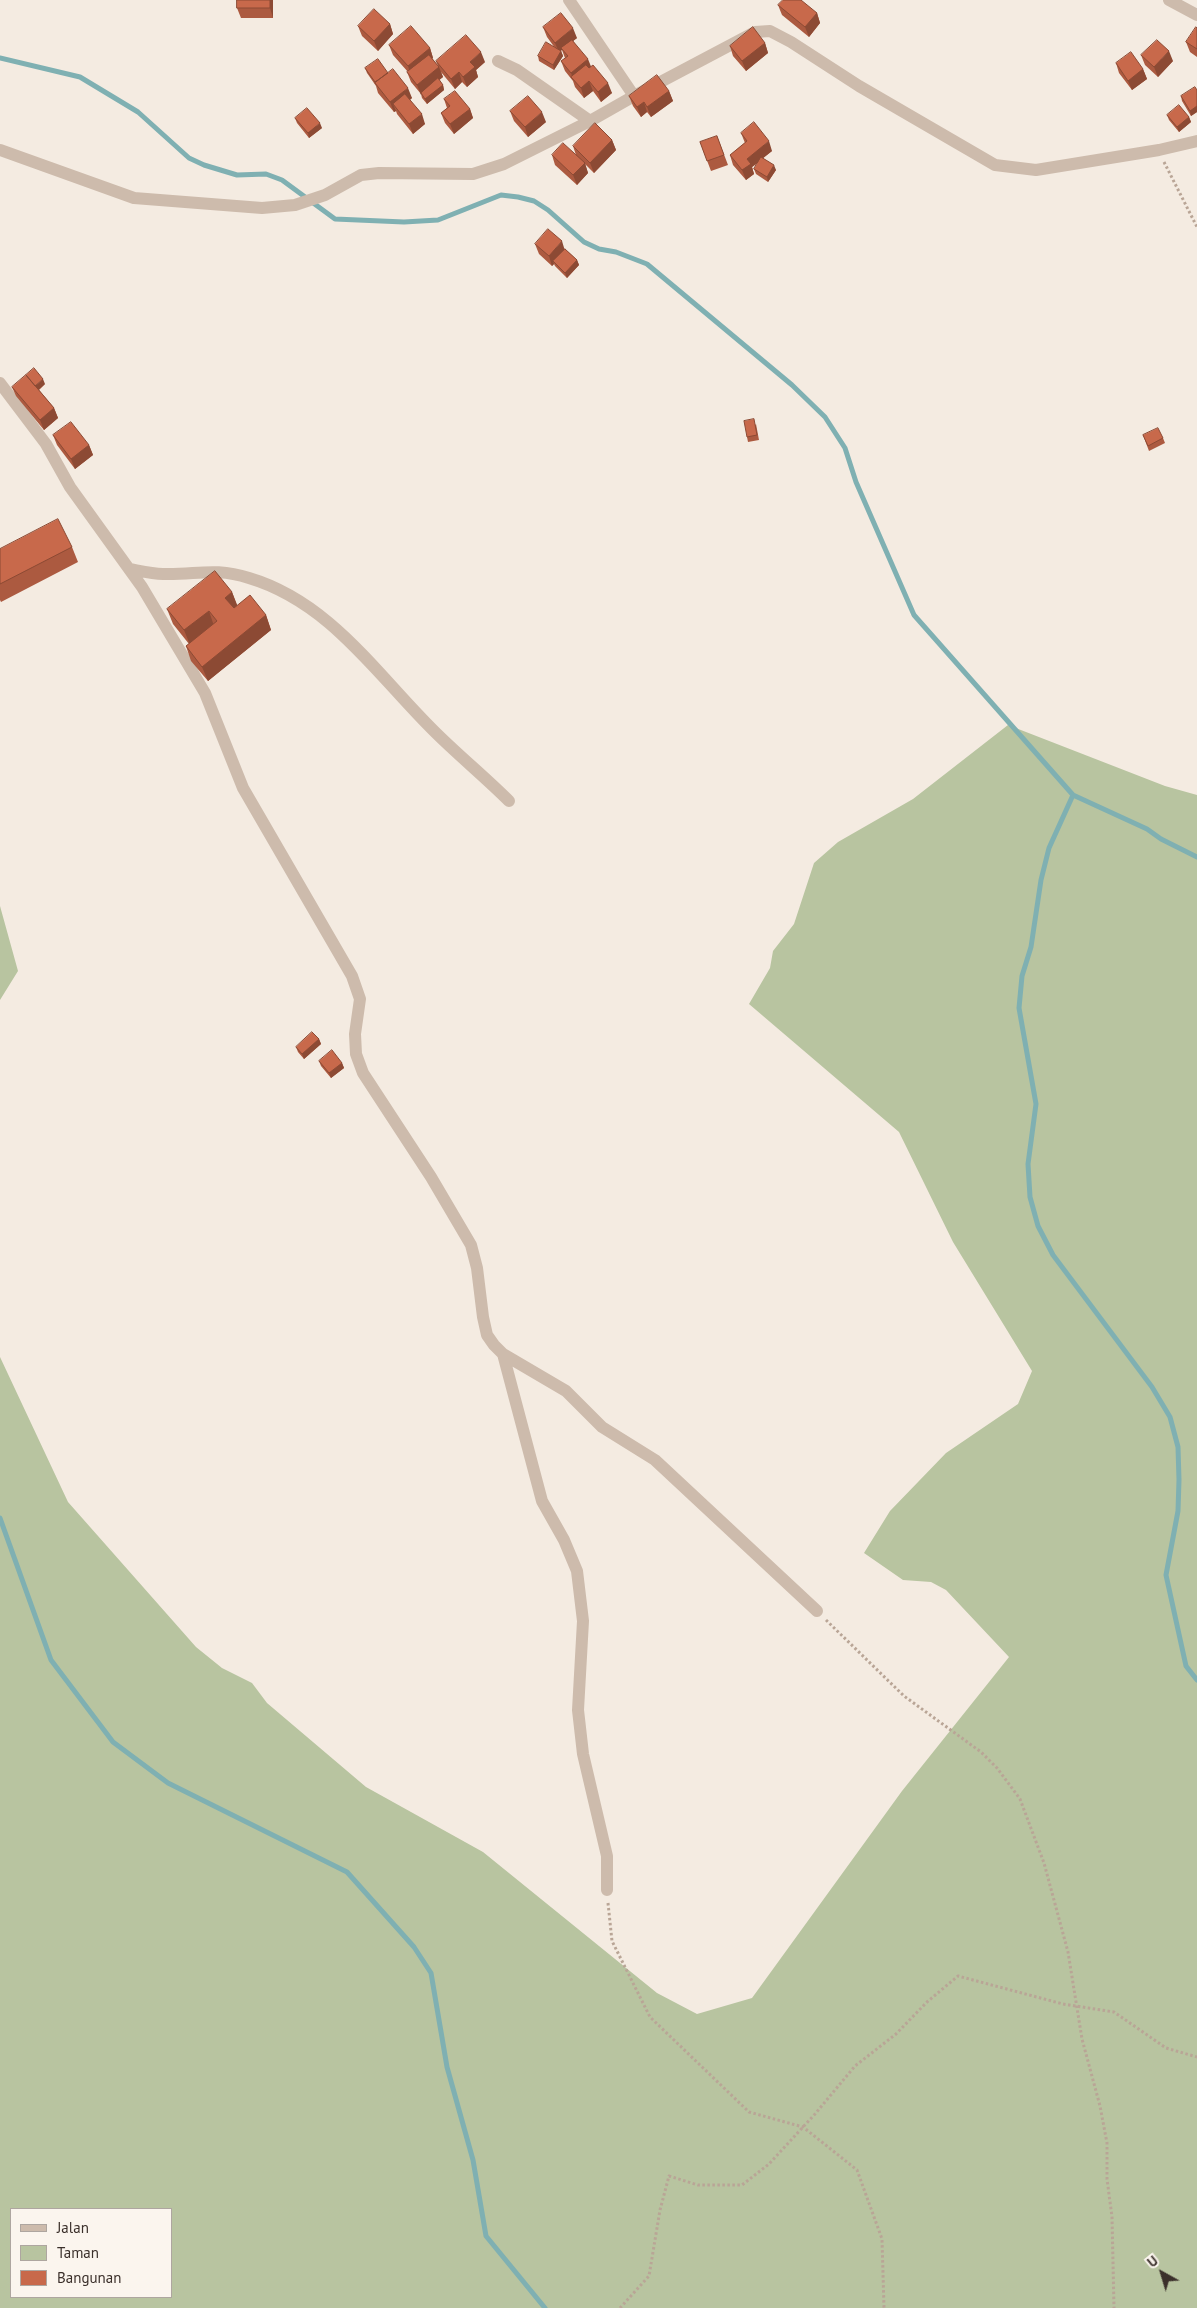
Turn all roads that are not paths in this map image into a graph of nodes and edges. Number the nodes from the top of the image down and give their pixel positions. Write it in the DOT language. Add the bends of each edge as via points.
graph roads {
  1 [pos="569,0"];
  2 [pos="1169,0"];
  3 [pos="1197,15"];
  4 [pos="498,61"];
  5 [pos="634,96"];
  6 [pos="590,122"];
  7 [pos="1197,141"];
  8 [pos="0,150"];
  9 [pos="0,383"];
  10 [pos="129,569"];
  11 [pos="509,801"];
  12 [pos="503,1354"];
  13 [pos="817,1611"];
  14 [pos="607,1890"];
  1 -- 5 [label="street"];
  2 -- 3 [label="street"];
  4 -- 6 [label="street" via="517,70"];
  5 -- 6 [label="street"];
  5 -- 7 [label="street" via="764,30 791,42 859,86 995,165 1036,170"];
  6 -- 8 [label="street" via="504,164 473,174 379,172 360,175 325,195 295,205 262,208 134,198"];
  9 -- 10 [label="street" via="36,430 70,487"];
  10 -- 11 [label="street" via="162,574 210,570 231,573 251,578 300,602 343,634 435,733"];
  10 -- 12 [label="street" via="205,693 242,788 352,976 360,999 355,1034 356,1054 363,1074 471,1245 488,1335"];
  12 -- 13 [label="street" via="566,1391 602,1427 655,1460"];
  12 -- 14 [label="street" via="542,1501 578,1571 583,1620 578,1710 585,1764 607,1856"];
}
